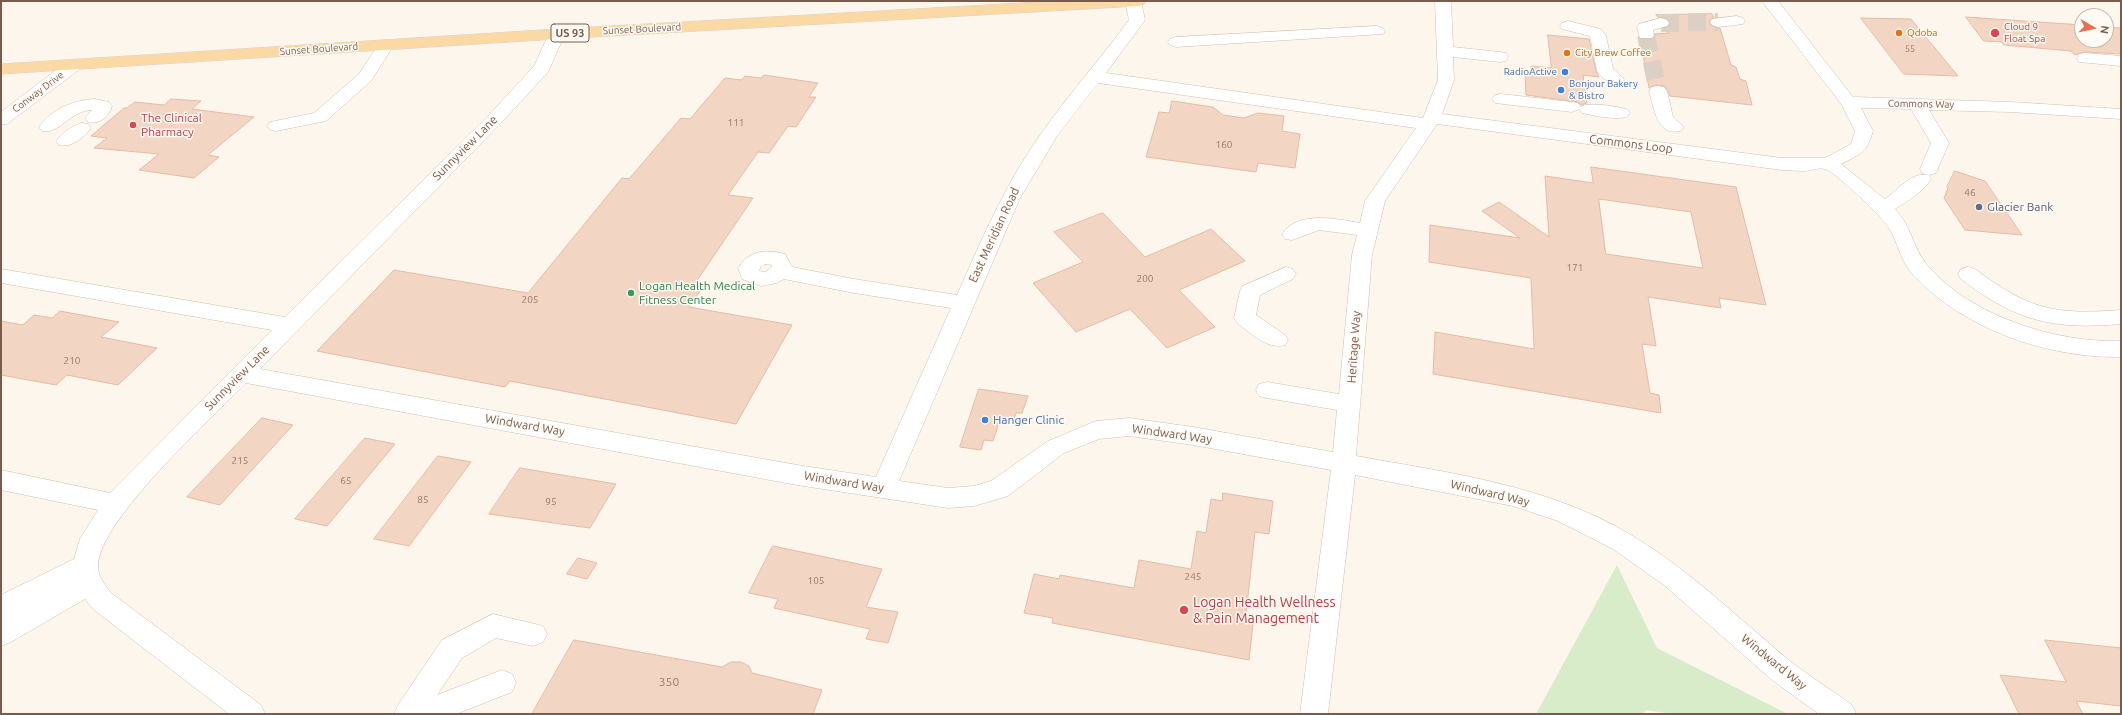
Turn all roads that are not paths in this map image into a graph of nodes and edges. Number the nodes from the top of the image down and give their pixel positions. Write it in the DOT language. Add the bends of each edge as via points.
graph roads {
  1 [pos="1031,1"];
  2 [pos="1132,1"];
  3 [pos="1139,1"];
  4 [pos="1443,1"];
  5 [pos="1770,1"];
  6 [pos="1016,8"];
  7 [pos="1737,21"];
  8 [pos="1718,22"];
  9 [pos="1661,23"];
  10 [pos="1568,26"];
  11 [pos="1377,31"];
  12 [pos="557,34"];
  13 [pos="1646,35"];
  14 [pos="1176,42"];
  15 [pos="386,45"];
  16 [pos="1446,51"];
  17 [pos="1500,57"];
  18 [pos="2085,58"];
  19 [pos="2121,61"];
  20 [pos="74,65"];
  21 [pos="1,69"];
  22 [pos="1095,77"];
  23 [pos="1616,79"];
  24 [pos="1658,91"];
  25 [pos="1848,102"];
  26 [pos="1917,104"];
  27 [pos="2121,114"];
  28 [pos="1,120"];
  29 [pos="1430,121"];
  30 [pos="276,126"];
  31 [pos="1675,126"];
  32 [pos="48,127"];
  33 [pos="1494,127"];
  34 [pos="65,141"];
  35 [pos="1623,143"];
  36 [pos="1829,163"];
  37 [pos="1882,209"];
  38 [pos="1367,230"];
  39 [pos="1292,234"];
  40 [pos="780,271"];
  41 [pos="1286,274"];
  42 [pos="1968,274"];
  43 [pos="1,276"];
  44 [pos="963,303"];
  45 [pos="2121,317"];
  46 [pos="289,325"];
  47 [pos="1277,340"];
  48 [pos="2121,349"];
  49 [pos="240,374"];
  50 [pos="1267,390"];
  51 [pos="1349,404"];
  52 [pos="1344,463"];
  53 [pos="1,480"];
  54 [pos="883,489"];
  55 [pos="115,504"];
  56 [pos="87,575"];
  57 [pos="1,608"];
  58 [pos="1,634"];
  59 [pos="533,634"];
  60 [pos="502,683"];
  61 [pos="251,714"];
  62 [pos="408,714"];
  63 [pos="422,714"];
  64 [pos="1314,714"];
  65 [pos="1842,714"];
  1 -- 6 [label="main road"];
  2 -- 3 [label="main road, Sunset Boulevard / US 93"];
  2 -- 6 [label="main road, Sunset Boulevard / US 93"];
  2 -- 22 [label="street, East Meridian Road" via="1137,20"];
  4 -- 16 [label="street, Heritage Way"];
  5 -- 25 [label="street"];
  6 -- 12 [label="main road, Sunset Boulevard / US 93"];
  7 -- 8 [label="street"];
  9 -- 13 [label="street" via="1645,27"];
  10 -- 23 [label="street" via="1596,32 1605,71"];
  11 -- 14 [label="street"];
  12 -- 15 [label="main road, Sunset Boulevard / US 93"];
  12 -- 46 [label="street, Sunnyview Lane" via="542,68 495,119"];
  15 -- 20 [label="main road, Sunset Boulevard / US 93"];
  15 -- 30 [label="street" via="365,77 320,117"];
  16 -- 17 [label="street"];
  16 -- 29 [label="street, Heritage Way" via="1446,80"];
  18 -- 19 [label="street"];
  20 -- 21 [label="main road, Sunset Boulevard / US 93"];
  20 -- 28 [label="street, Conway Drive"];
  22 -- 29 [label="street, Commons Loop"];
  22 -- 44 [label="street, East Meridian Road" via="1056,125 1014,191"];
  24 -- 31 [label="street" via="1665,120"];
  25 -- 26 [label="street, Commons Way"];
  25 -- 36 [label="street, Commons Loop" via="1864,131 1859,147"];
  26 -- 27 [label="street, Commons Way"];
  26 -- 37 [label="street" via="1940,143 1925,174 1904,195"];
  29 -- 33 [label="street, Commons Loop"];
  29 -- 38 [label="street, Heritage Way" via="1375,201"];
  32 -- 34 [label="street" via="58,116 70,109 96,104 103,106 88,123"];
  33 -- 35 [label="street, Commons Loop"];
  33 -- 35 [label="street" via="1502,102 1580,108 1622,117"];
  35 -- 36 [label="street, Commons Loop" via="1782,164"];
  36 -- 37 [label="street"];
  37 -- 48 [label="street" via="1896,223 1920,270 1950,295 1983,317 2075,348"];
  38 -- 39 [label="street" via="1315,223 1301,227"];
  38 -- 51 [label="street, Heritage Way" via="1362,255"];
  40 -- 44 [label="street" via="854,286"];
  41 -- 47 [label="street" via="1250,291 1245,318"];
  42 -- 45 [label="street" via="2013,304 2045,316 2077,320"];
  43 -- 46 [label="street"];
  44 -- 54 [label="street, East Meridian Road"];
  46 -- 49 [label="street, Sunnyview Lane"];
  49 -- 54 [label="street, Windward Way"];
  49 -- 55 [label="street, Sunnyview Lane"];
  50 -- 51 [label="street"];
  51 -- 52 [label="street, Heritage Way"];
  52 -- 54 [label="street, Windward Way" via="1129,427 1096,430 1056,446 999,489 974,496 948,498"];
  52 -- 64 [label="street, Heritage Way"];
  52 -- 65 [label="street, Windward Way" via="1514,496 1568,514 1622,542 1673,577 1782,671"];
  53 -- 55 [label="street"];
  55 -- 56 [label="street, Sunnyview Lane" via="93,539"];
  56 -- 57 [label="street"];
  56 -- 58 [label="street"];
  56 -- 61 [label="street" via="102,601"];
  59 -- 62 [label="street" via="493,626 452,649"];
  60 -- 63 [label="street"];
}
